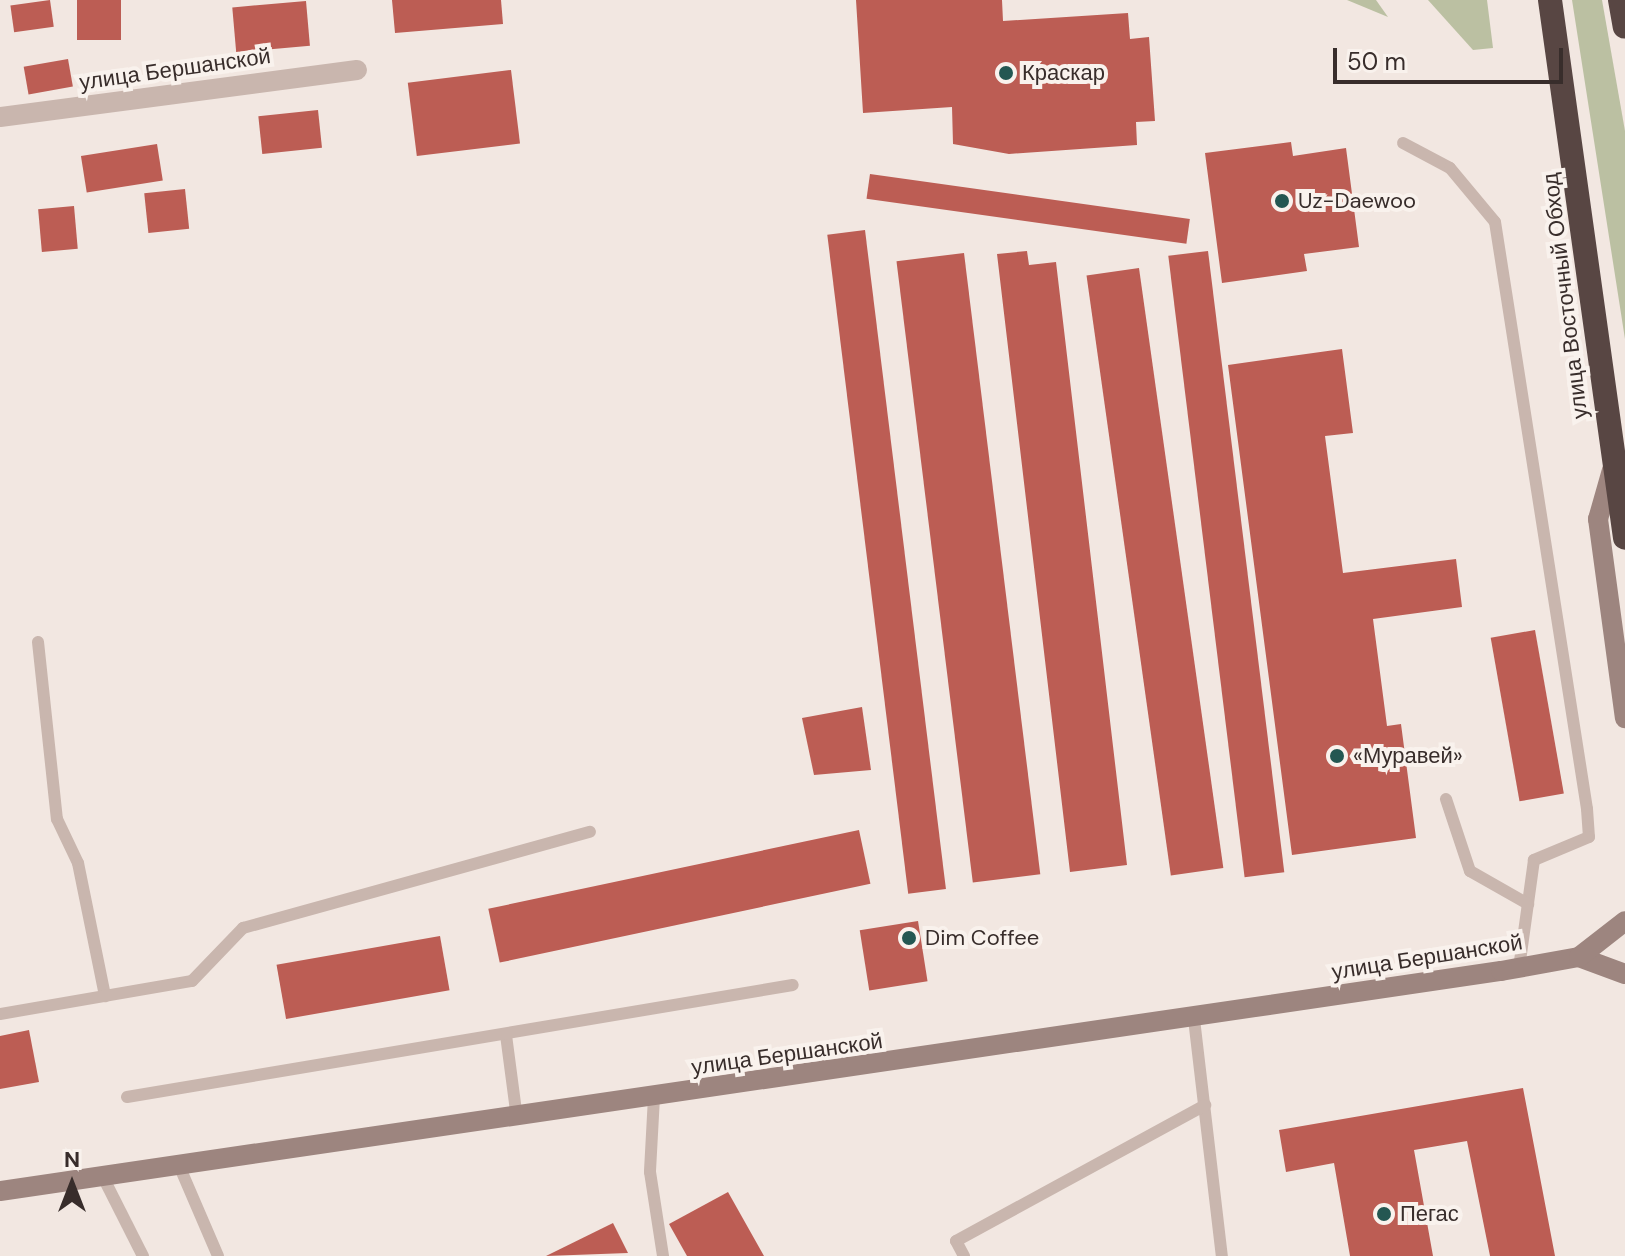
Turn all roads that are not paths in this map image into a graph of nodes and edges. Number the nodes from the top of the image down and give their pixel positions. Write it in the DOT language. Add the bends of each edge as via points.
graph roads {
  1 [pos="1550,0"];
  2 [pos="1620,0"];
  3 [pos="1625,27"];
  4 [pos="357,70"];
  5 [pos="0,117"];
  6 [pos="1403,143"];
  7 [pos="1612,470"];
  8 [pos="1625,538"];
  9 [pos="38,642"];
  10 [pos="1625,718"];
  11 [pos="1446,799"];
  12 [pos="590,832"];
  13 [pos="1528,904"];
  14 [pos="1625,921"];
  15 [pos="1579,957"];
  16 [pos="1519,968"];
  17 [pos="1625,974"];
  18 [pos="793,985"];
  19 [pos="105,996"];
  20 [pos="0,1014"];
  21 [pos="1194,1019"];
  22 [pos="506,1035"];
  23 [pos="127,1097"];
  24 [pos="654,1097"];
  25 [pos="1205,1105"];
  26 [pos="517,1118"];
  27 [pos="178,1163"];
  28 [pos="102,1175"];
  29 [pos="0,1191"];
  30 [pos="143,1256"];
  31 [pos="218,1256"];
  32 [pos="663,1256"];
  33 [pos="964,1256"];
  34 [pos="1222,1256"];
  1 -- 7 [label="highway, улица Восточный Обход"];
  2 -- 3 [label="highway"];
  4 -- 5 [label="street, улица Бершанской"];
  6 -- 13 [label="lane" via="1450,168 1495,222 1589,837 1534,860"];
  7 -- 8 [label="highway, улица Восточный Обход"];
  7 -- 10 [label="street" via="1598,519"];
  9 -- 19 [label="lane" via="57,819 78,863"];
  11 -- 13 [label="lane" via="1470,871"];
  12 -- 19 [label="lane" via="243,928 192,981"];
  13 -- 16 [label="lane"];
  14 -- 15 [label="street, улица Бершанской"];
  15 -- 16 [label="street, улица Бершанской"];
  15 -- 17 [label="street"];
  16 -- 21 [label="street, улица Бершанской"];
  18 -- 22 [label="lane"];
  19 -- 20 [label="lane"];
  21 -- 24 [label="street, улица Бершанской"];
  21 -- 25 [label="lane"];
  22 -- 23 [label="lane"];
  22 -- 26 [label="lane"];
  24 -- 26 [label="street, улица Бершанской"];
  24 -- 32 [label="lane" via="650,1172"];
  25 -- 33 [label="lane" via="956,1241"];
  25 -- 34 [label="lane"];
  26 -- 27 [label="street, улица Бершанской"];
  27 -- 28 [label="street, улица Бершанской"];
  27 -- 31 [label="lane"];
  28 -- 29 [label="street, улица Бершанской"];
  28 -- 30 [label="lane"];
}
